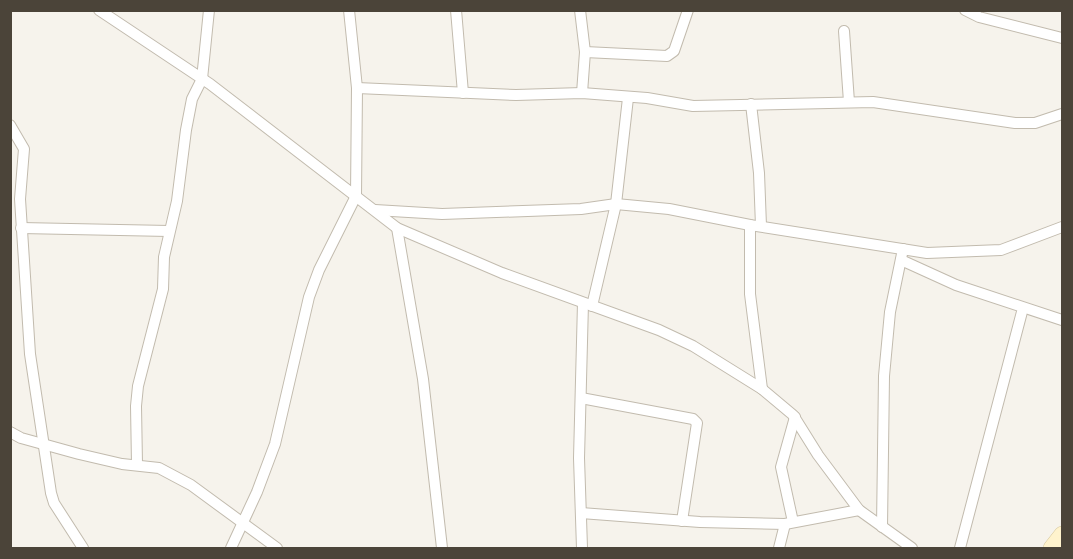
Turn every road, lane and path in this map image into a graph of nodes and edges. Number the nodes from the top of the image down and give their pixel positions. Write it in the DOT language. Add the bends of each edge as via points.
graph roads {
  1 [pos="99,10"];
  2 [pos="208,10"];
  3 [pos="349,10"];
  4 [pos="456,10"];
  5 [pos="580,10"];
  6 [pos="688,10"];
  7 [pos="965,10"];
  8 [pos="844,31"];
  9 [pos="1062,38"];
  10 [pos="585,52"];
  11 [pos="202,79"];
  12 [pos="357,88"];
  13 [pos="463,93"];
  14 [pos="582,93"];
  15 [pos="628,98"];
  16 [pos="849,102"];
  17 [pos="751,104"];
  18 [pos="1062,114"];
  19 [pos="10,125"];
  20 [pos="356,196"];
  21 [pos="616,204"];
  22 [pos="375,210"];
  23 [pos="756,225"];
  24 [pos="1062,227"];
  25 [pos="21,228"];
  26 [pos="397,228"];
  27 [pos="169,231"];
  28 [pos="902,255"];
  29 [pos="587,304"];
  30 [pos="1023,308"];
  31 [pos="1062,321"];
  32 [pos="762,389"];
  33 [pos="581,398"];
  34 [pos="795,417"];
  35 [pos="10,432"];
  36 [pos="43,444"];
  37 [pos="68,451"];
  38 [pos="137,464"];
  39 [pos="49,473"];
  40 [pos="859,510"];
  41 [pos="581,513"];
  42 [pos="682,521"];
  43 [pos="243,523"];
  44 [pos="789,523"];
  45 [pos="882,527"];
  46 [pos="1062,534"];
  47 [pos="902,545"];
  48 [pos="82,549"];
  49 [pos="231,549"];
  50 [pos="277,549"];
  51 [pos="442,549"];
  52 [pos="582,549"];
  53 [pos="779,549"];
  54 [pos="912,549"];
  55 [pos="960,549"];
  56 [pos="1051,549"];
  1 -- 11 [label="street"];
  2 -- 11 [label="street"];
  3 -- 12 [label="street"];
  4 -- 13 [label="street"];
  5 -- 10 [label="street"];
  6 -- 10 [label="street" via="674,51 667,56"];
  7 -- 9 [label="street" via="988,20"];
  8 -- 16 [label="street"];
  10 -- 14 [label="street"];
  11 -- 20 [label="street"];
  11 -- 27 [label="street" via="192,99"];
  12 -- 13 [label="street"];
  12 -- 20 [label="street"];
  13 -- 14 [label="street"];
  14 -- 15 [label="street"];
  15 -- 17 [label="street" via="693,106"];
  15 -- 21 [label="street"];
  16 -- 17 [label="street"];
  16 -- 18 [label="street" via="873,102 1015,123 1035,123"];
  17 -- 23 [label="street" via="759,173"];
  19 -- 25 [label="street" via="24,149"];
  20 -- 22 [label="street"];
  20 -- 43 [label="street" via="309,297 274,444"];
  21 -- 22 [label="street" via="442,214"];
  21 -- 23 [label="street"];
  21 -- 29 [label="street"];
  22 -- 26 [label="street"];
  23 -- 28 [label="street"];
  23 -- 32 [label="street" via="750,294"];
  24 -- 28 [label="street" via="1001,250"];
  25 -- 27 [label="street"];
  25 -- 36 [label="street" via="30,354"];
  26 -- 29 [label="street"];
  26 -- 51 [label="street" via="423,379"];
  27 -- 38 [label="street" via="163,289 138,386"];
  28 -- 30 [label="street" via="956,285"];
  28 -- 45 [label="street" via="890,312 884,376"];
  29 -- 32 [label="street" via="693,346"];
  29 -- 33 [label="street"];
  30 -- 31 [label="street"];
  30 -- 55 [label="street"];
  32 -- 34 [label="street"];
  33 -- 41 [label="street"];
  33 -- 42 [label="street" via="698,423"];
  34 -- 40 [label="street"];
  34 -- 44 [label="street" via="781,467"];
  35 -- 36 [label="street"];
  36 -- 37 [label="street"];
  36 -- 39 [label="street"];
  37 -- 38 [label="street"];
  37 -- 39 [label="street" via="53,460"];
  38 -- 43 [label="street" via="159,468 191,485"];
  39 -- 48 [label="street" via="54,503"];
  40 -- 44 [label="street"];
  40 -- 45 [label="street"];
  41 -- 42 [label="street"];
  41 -- 52 [label="street"];
  42 -- 44 [label="street"];
  43 -- 49 [label="street"];
  43 -- 50 [label="street"];
  44 -- 53 [label="street"];
  45 -- 47 [label="street"];
  46 -- 56 [label="street"];
  47 -- 54 [label="street"];
}
